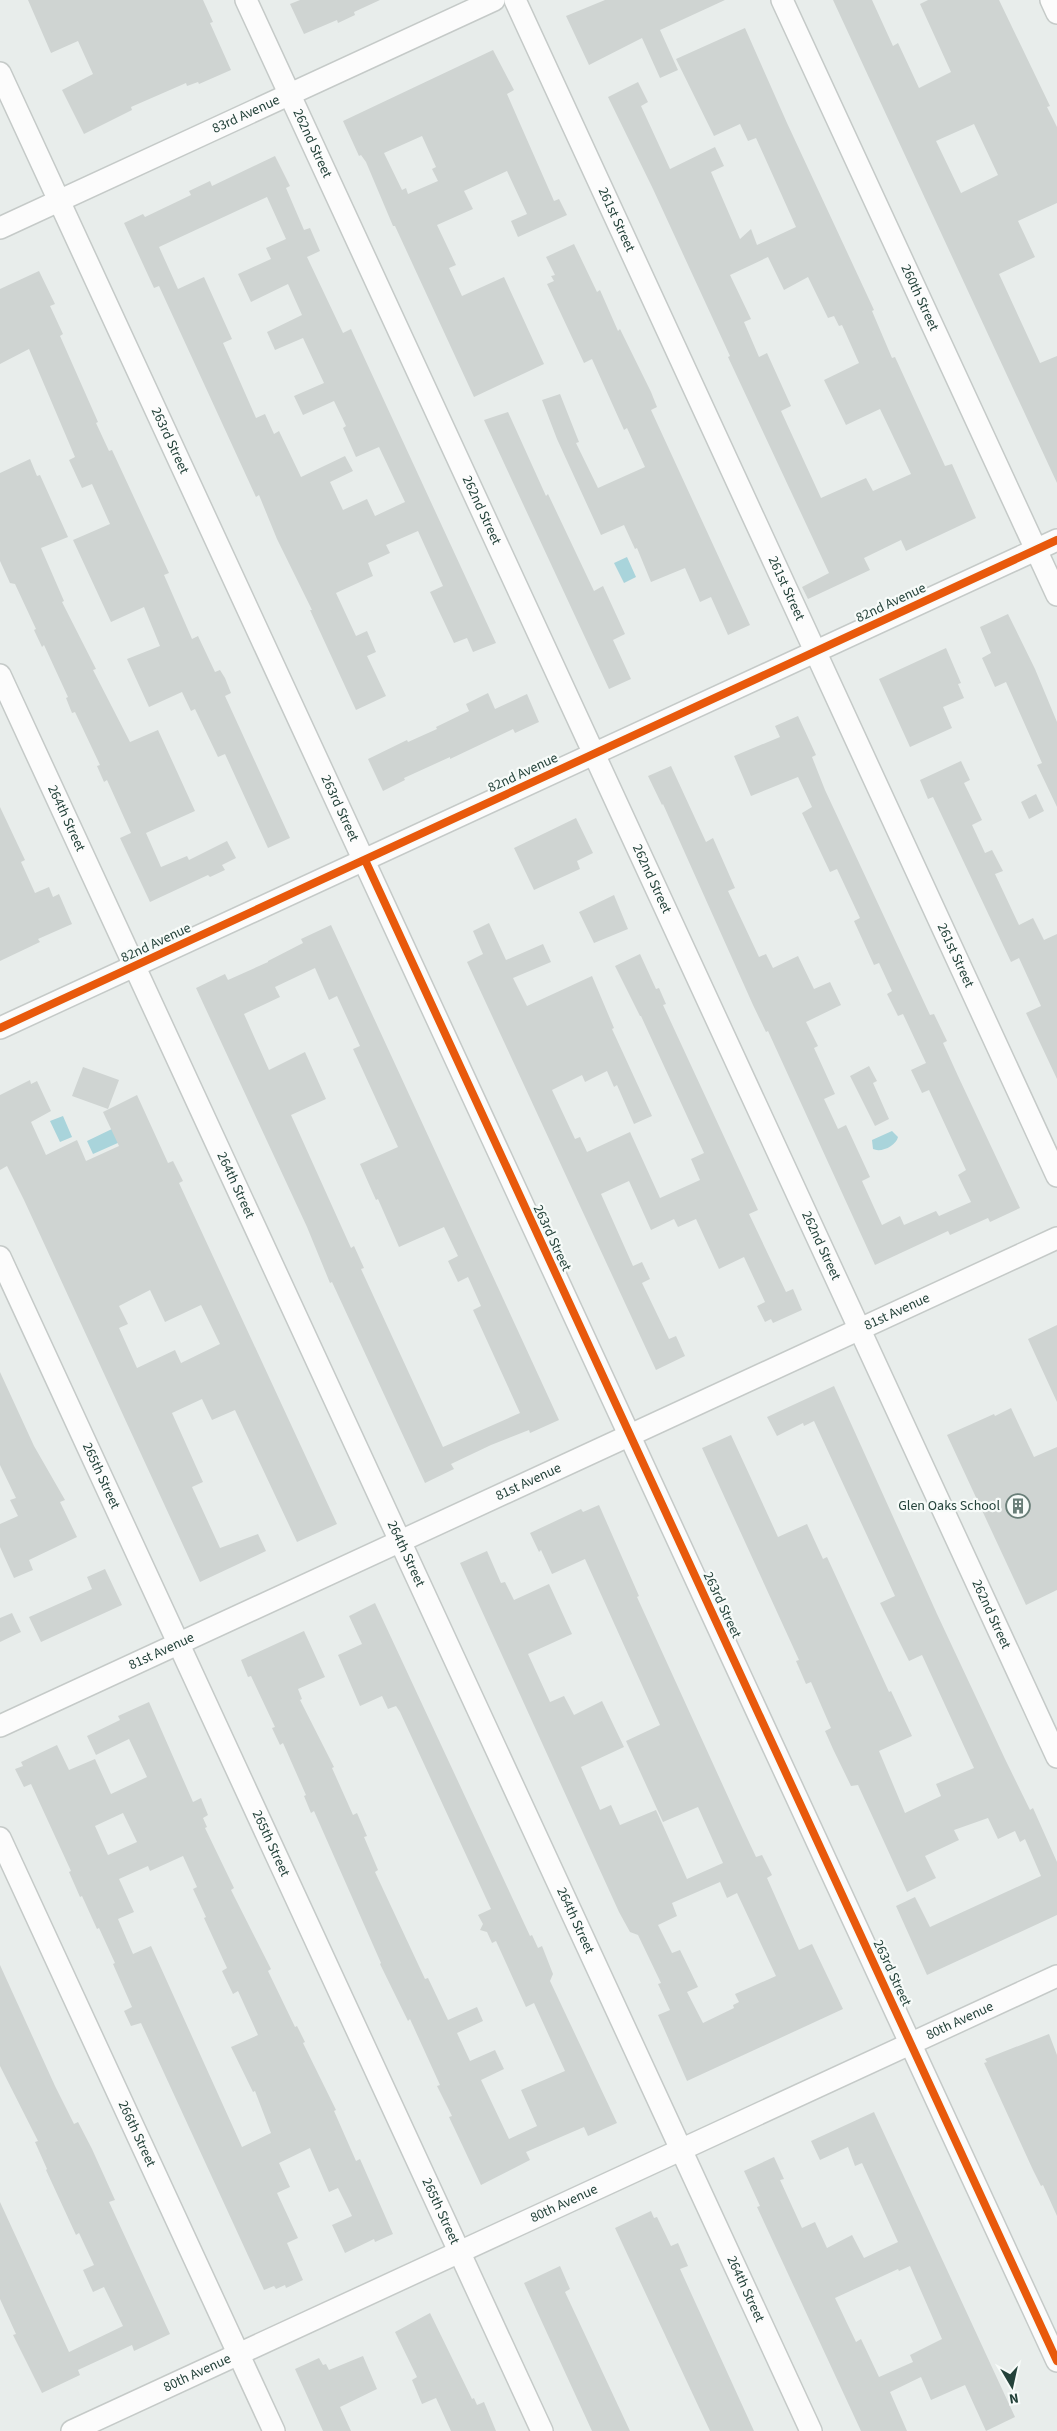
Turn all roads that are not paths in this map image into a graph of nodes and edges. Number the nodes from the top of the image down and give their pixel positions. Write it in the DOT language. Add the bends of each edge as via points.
graph roads {
  1 [pos="246,0"];
  2 [pos="494,0"];
  3 [pos="515,0"];
  4 [pos="782,0"];
  5 [pos="1051,0"];
  6 [pos="1057,13"];
  7 [pos="0,73"];
  8 [pos="290,94"];
  9 [pos="59,201"];
  10 [pos="0,228"];
  11 [pos="1057,540"];
  12 [pos="1036,550"];
  13 [pos="1057,595"];
  14 [pos="815,652"];
  15 [pos="0,675"];
  16 [pos="594,754"];
  17 [pos="365,860"];
  18 [pos="135,966"];
  19 [pos="0,1028"];
  20 [pos="1057,1176"];
  21 [pos="1057,1238"];
  22 [pos="0,1257"];
  23 [pos="861,1330"];
  24 [pos="630,1435"];
  25 [pos="400,1541"];
  26 [pos="178,1643"];
  27 [pos="0,1726"];
  28 [pos="1057,1757"];
  29 [pos="0,1838"];
  30 [pos="1057,1976"];
  31 [pos="911,2044"];
  32 [pos="681,2149"];
  33 [pos="460,2252"];
  34 [pos="238,2354"];
  35 [pos="1057,2361"];
  36 [pos="72,2431"];
  37 [pos="274,2431"];
  38 [pos="542,2431"];
  39 [pos="811,2431"];
  1 -- 8 [label="street, 262nd Street"];
  2 -- 8 [label="street, 83rd Avenue"];
  3 -- 14 [label="street, 261st Street"];
  4 -- 12 [label="street, 260th Street"];
  5 -- 6 [label="street"];
  7 -- 9 [label="street, 263rd Street"];
  8 -- 9 [label="street, 83rd Avenue"];
  8 -- 16 [label="street, 262nd Street"];
  9 -- 10 [label="street, 83rd Avenue"];
  9 -- 17 [label="street, 263rd Street"];
  11 -- 12 [label="street, 82nd Avenue"];
  12 -- 13 [label="street, 260th Street"];
  12 -- 14 [label="street, 82nd Avenue"];
  14 -- 16 [label="street, 82nd Avenue"];
  14 -- 20 [label="street, 261st Street"];
  15 -- 18 [label="street, 264th Street"];
  16 -- 17 [label="street, 82nd Avenue"];
  16 -- 23 [label="street, 262nd Street"];
  17 -- 18 [label="street, 82nd Avenue"];
  17 -- 24 [label="street, 263rd Street"];
  18 -- 19 [label="street, 82nd Avenue"];
  18 -- 25 [label="street, 264th Street"];
  21 -- 23 [label="street, 81st Avenue"];
  22 -- 26 [label="street, 265th Street"];
  23 -- 24 [label="street, 81st Avenue"];
  23 -- 28 [label="street, 262nd Street"];
  24 -- 25 [label="street, 81st Avenue"];
  24 -- 31 [label="street, 263rd Street"];
  25 -- 26 [label="street, 81st Avenue"];
  25 -- 32 [label="street, 264th Street"];
  26 -- 27 [label="street, 81st Avenue"];
  26 -- 33 [label="street, 265th Street"];
  29 -- 34 [label="street, 266th Street"];
  30 -- 31 [label="street, 80th Avenue"];
  31 -- 32 [label="street, 80th Avenue"];
  31 -- 35 [label="street, 263rd Street"];
  32 -- 33 [label="street, 80th Avenue"];
  32 -- 39 [label="street, 264th Street"];
  33 -- 34 [label="street, 80th Avenue"];
  33 -- 38 [label="street, 265th Street"];
  34 -- 36 [label="street, 80th Avenue"];
  34 -- 37 [label="street, 266th Street"];
}
